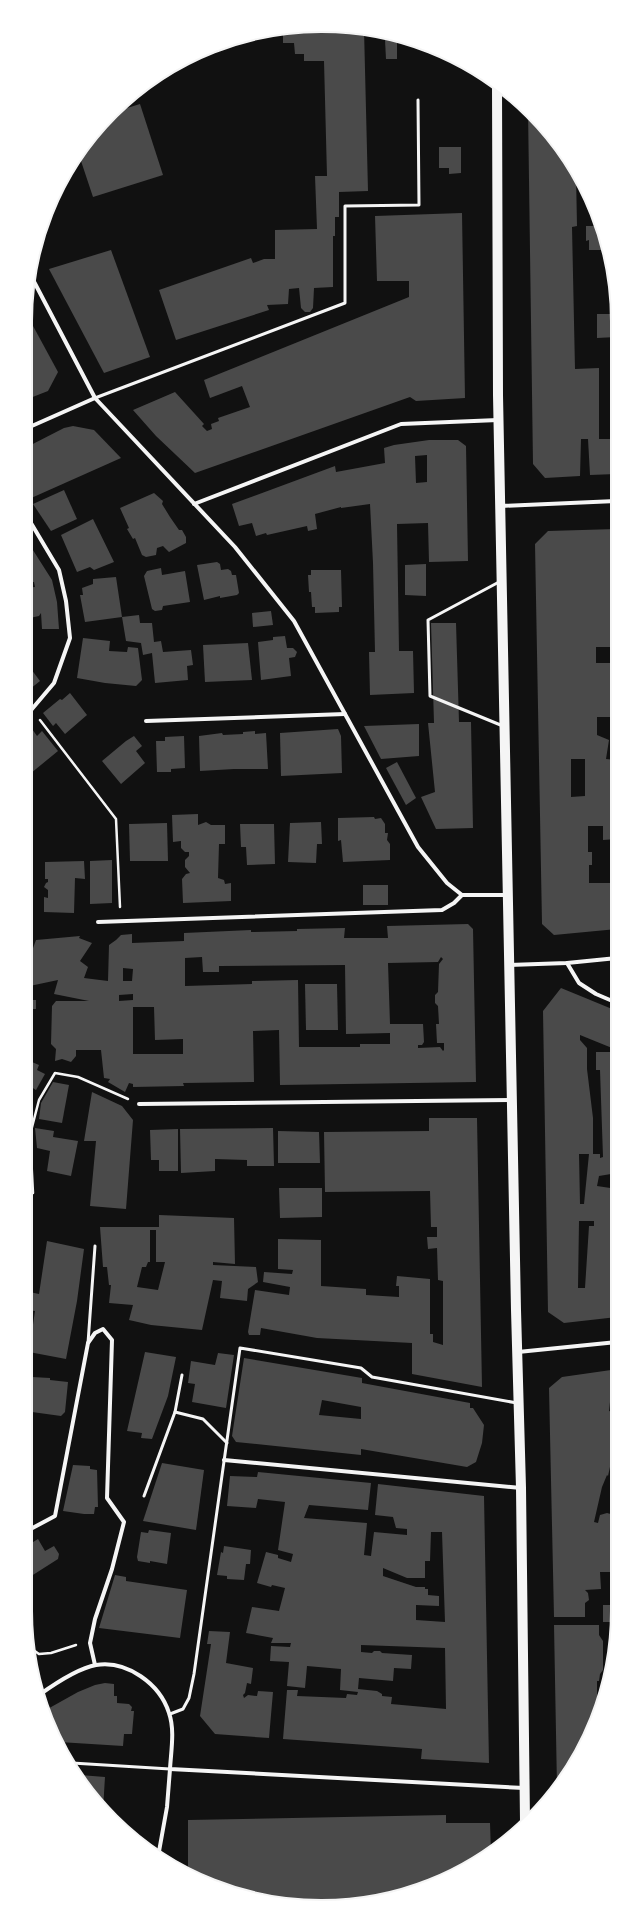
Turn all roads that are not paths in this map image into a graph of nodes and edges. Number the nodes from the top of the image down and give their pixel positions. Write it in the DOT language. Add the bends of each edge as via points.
graph roads {
  1 [pos="496,91"];
  2 [pos="418,100"];
  3 [pos="34,282"];
  4 [pos="95,398"];
  5 [pos="499,420"];
  6 [pos="32,426"];
  7 [pos="611,501"];
  8 [pos="194,504"];
  9 [pos="501,506"];
  10 [pos="32,525"];
  11 [pos="502,580"];
  12 [pos="32,709"];
  13 [pos="345,714"];
  14 [pos="146,721"];
  15 [pos="505,727"];
  16 [pos="462,895"];
  17 [pos="508,895"];
  18 [pos="98,922"];
  19 [pos="611,958"];
  20 [pos="567,962"];
  21 [pos="509,965"];
  22 [pos="611,1000"];
  23 [pos="512,1100"];
  24 [pos="139,1104"];
  25 [pos="95,1246"];
  26 [pos="611,1343"];
  27 [pos="88,1344"];
  28 [pos="518,1352"];
  29 [pos="182,1375"];
  30 [pos="519,1403"];
  31 [pos="174,1412"];
  32 [pos="227,1443"];
  33 [pos="224,1460"];
  34 [pos="521,1488"];
  35 [pos="144,1496"];
  36 [pos="32,1528"];
  37 [pos="95,1665"];
  38 [pos="44,1691"];
  39 [pos="170,1714"];
  40 [pos="76,1763"];
  41 [pos="170,1769"];
  42 [pos="524,1788"];
  43 [pos="525,1816"];
  44 [pos="159,1850"];
  1 -- 5 [label="main road"];
  2 -- 4 [label="lane" via="419,205 345,206 345,303"];
  3 -- 4 [label="street"];
  4 -- 6 [label="street"];
  4 -- 8 [label="street"];
  5 -- 8 [label="street" via="401,424"];
  5 -- 9 [label="main road"];
  7 -- 9 [label="street"];
  8 -- 13 [label="street" via="235,547 294,621"];
  9 -- 11 [label="main road"];
  10 -- 12 [label="street" via="59,570 70,638 54,683"];
  11 -- 15 [label="main road"];
  11 -- 15 [label="lane" via="428,620 430,696"];
  13 -- 14 [label="street"];
  13 -- 16 [label="street" via="418,847 447,883"];
  15 -- 17 [label="main road"];
  16 -- 17 [label="street"];
  16 -- 18 [label="street" via="442,910"];
  17 -- 21 [label="main road"];
  19 -- 20 [label="street"];
  20 -- 21 [label="street"];
  20 -- 22 [label="street" via="579,983"];
  21 -- 23 [label="main road"];
  23 -- 24 [label="street"];
  23 -- 28 [label="main road"];
  25 -- 27 [label="lane"];
  26 -- 28 [label="street"];
  27 -- 36 [label="street" via="55,1516"];
  27 -- 37 [label="street" via="95,1333 103,1329 112,1340 107,1498 124,1522 90,1643"];
  28 -- 30 [label="main road"];
  29 -- 31 [label="lane"];
  30 -- 32 [label="lane" via="372,1376 362,1368 240,1348"];
  30 -- 34 [label="main road"];
  31 -- 32 [label="lane" via="203,1419"];
  31 -- 35 [label="lane"];
  32 -- 33 [label="lane"];
  33 -- 34 [label="street"];
  33 -- 39 [label="lane" via="189,1698 183,1709"];
  34 -- 42 [label="main road"];
  37 -- 38 [label="street" via="63,1679"];
  37 -- 39 [label="street" via="116,1664 145,1678 158,1692"];
  39 -- 41 [label="street"];
  40 -- 41 [label="lane"];
  41 -- 42 [label="street"];
  41 -- 44 [label="street" via="167,1807"];
  42 -- 43 [label="main road"];
}
